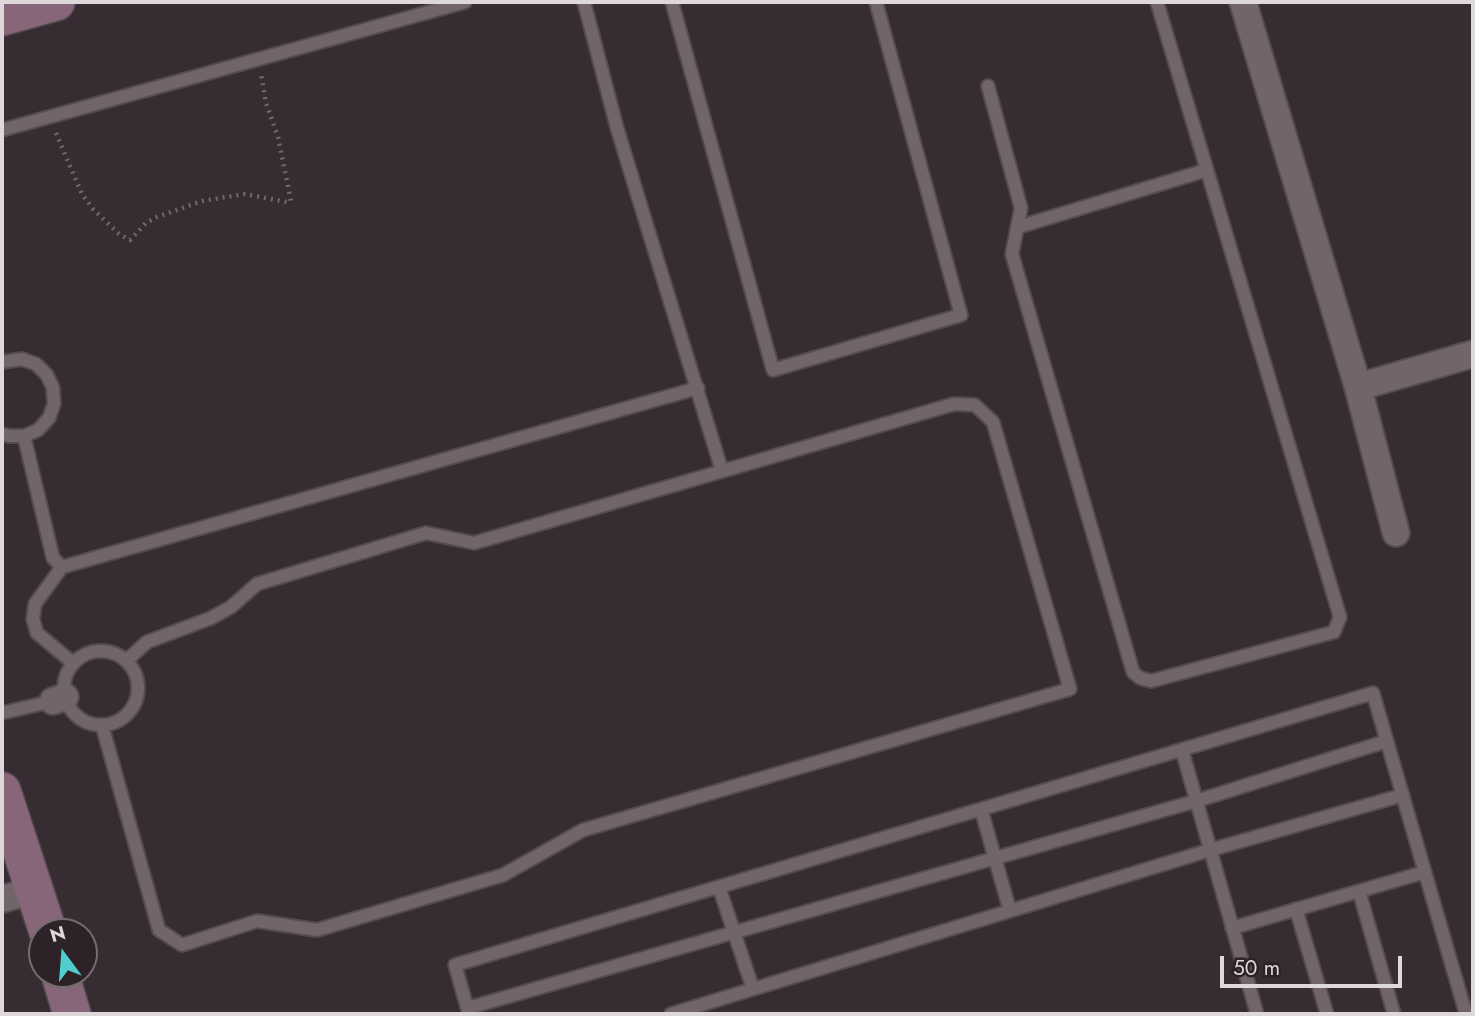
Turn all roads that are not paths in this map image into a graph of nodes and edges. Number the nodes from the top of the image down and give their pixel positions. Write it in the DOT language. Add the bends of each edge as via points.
graph roads {
  1 [pos="56,2"];
  2 [pos="465,2"];
  3 [pos="584,2"];
  4 [pos="672,2"];
  5 [pos="876,2"];
  6 [pos="1157,2"];
  7 [pos="1243,2"];
  8 [pos="2,17"];
  9 [pos="988,86"];
  10 [pos="2,130"];
  11 [pos="1207,170"];
  12 [pos="1018,227"];
  13 [pos="1473,354"];
  14 [pos="2,362"];
  15 [pos="1358,387"];
  16 [pos="698,388"];
  17 [pos="2,433"];
  18 [pos="24,436"];
  19 [pos="722,471"];
  20 [pos="1396,533"];
  21 [pos="62,567"];
  22 [pos="126,661"];
  23 [pos="74,663"];
  24 [pos="59,699"];
  25 [pos="2,713"];
  26 [pos="102,726"];
  27 [pos="1387,741"];
  28 [pos="1182,750"];
  29 [pos="2,791"];
  30 [pos="1403,794"];
  31 [pos="1196,802"];
  32 [pos="981,809"];
  33 [pos="1210,850"];
  34 [pos="997,858"];
  35 [pos="1425,872"];
  36 [pos="719,887"];
  37 [pos="1359,891"];
  38 [pos="18,894"];
  39 [pos="1296,909"];
  40 [pos="1010,911"];
  41 [pos="36,918"];
  42 [pos="1232,928"];
  43 [pos="735,933"];
  44 [pos="64,988"];
  45 [pos="753,989"];
  46 [pos="469,1011"];
  47 [pos="72,1014"];
  48 [pos="671,1014"];
  49 [pos="1257,1014"];
  50 [pos="1328,1014"];
  51 [pos="1394,1014"];
  52 [pos="1466,1014"];
  1 -- 8 [label="main road"];
  2 -- 10 [label="lane"];
  3 -- 16 [label="lane" via="617,128"];
  4 -- 5 [label="lane" via="773,370 961,315"];
  6 -- 11 [label="lane"];
  7 -- 15 [label="street"];
  9 -- 12 [label="lane" via="1021,208"];
  11 -- 12 [label="lane"];
  11 -- 12 [label="lane" via="1340,617 1334,632 1152,681 1133,672 1012,254"];
  13 -- 15 [label="street"];
  14 -- 18 [label="lane" via="22,359 36,364 54,388 49,418"];
  15 -- 20 [label="street"];
  16 -- 19 [label="lane"];
  16 -- 21 [label="lane"];
  17 -- 18 [label="lane"];
  18 -- 21 [label="lane" via="53,558"];
  19 -- 22 [label="lane" via="474,543 426,533 257,584 231,607 146,642"];
  19 -- 26 [label="lane" via="954,404 975,405 993,422 1070,689 583,830 503,875 317,930 257,921 182,945 159,930"];
  21 -- 23 [label="lane" via="35,604 33,619 37,633"];
  22 -- 23 [label="lane" via="99,651"];
  22 -- 26 [label="lane" via="137,680 136,701 128,714"];
  23 -- 24 [label="lane"];
  24 -- 25 [label="lane"];
  24 -- 26 [label="lane" via="75,715"];
  27 -- 28 [label="lane" via="1373,693"];
  27 -- 30 [label="lane"];
  27 -- 31 [label="lane"];
  28 -- 31 [label="lane"];
  28 -- 32 [label="lane"];
  29 -- 38 [label="main road"];
  30 -- 33 [label="lane"];
  30 -- 35 [label="lane"];
  31 -- 33 [label="lane"];
  31 -- 34 [label="lane"];
  32 -- 34 [label="lane"];
  32 -- 36 [label="lane"];
  33 -- 40 [label="lane"];
  33 -- 42 [label="lane"];
  34 -- 40 [label="lane"];
  34 -- 43 [label="lane"];
  35 -- 37 [label="lane"];
  35 -- 52 [label="lane"];
  36 -- 43 [label="lane"];
  36 -- 46 [label="lane" via="455,965"];
  37 -- 39 [label="lane"];
  37 -- 51 [label="lane"];
  38 -- 41 [label="main road"];
  39 -- 42 [label="lane"];
  39 -- 50 [label="lane"];
  40 -- 45 [label="lane"];
  42 -- 49 [label="lane"];
  43 -- 45 [label="lane"];
  43 -- 46 [label="lane"];
  44 -- 47 [label="main road"];
  45 -- 48 [label="lane"];
}
